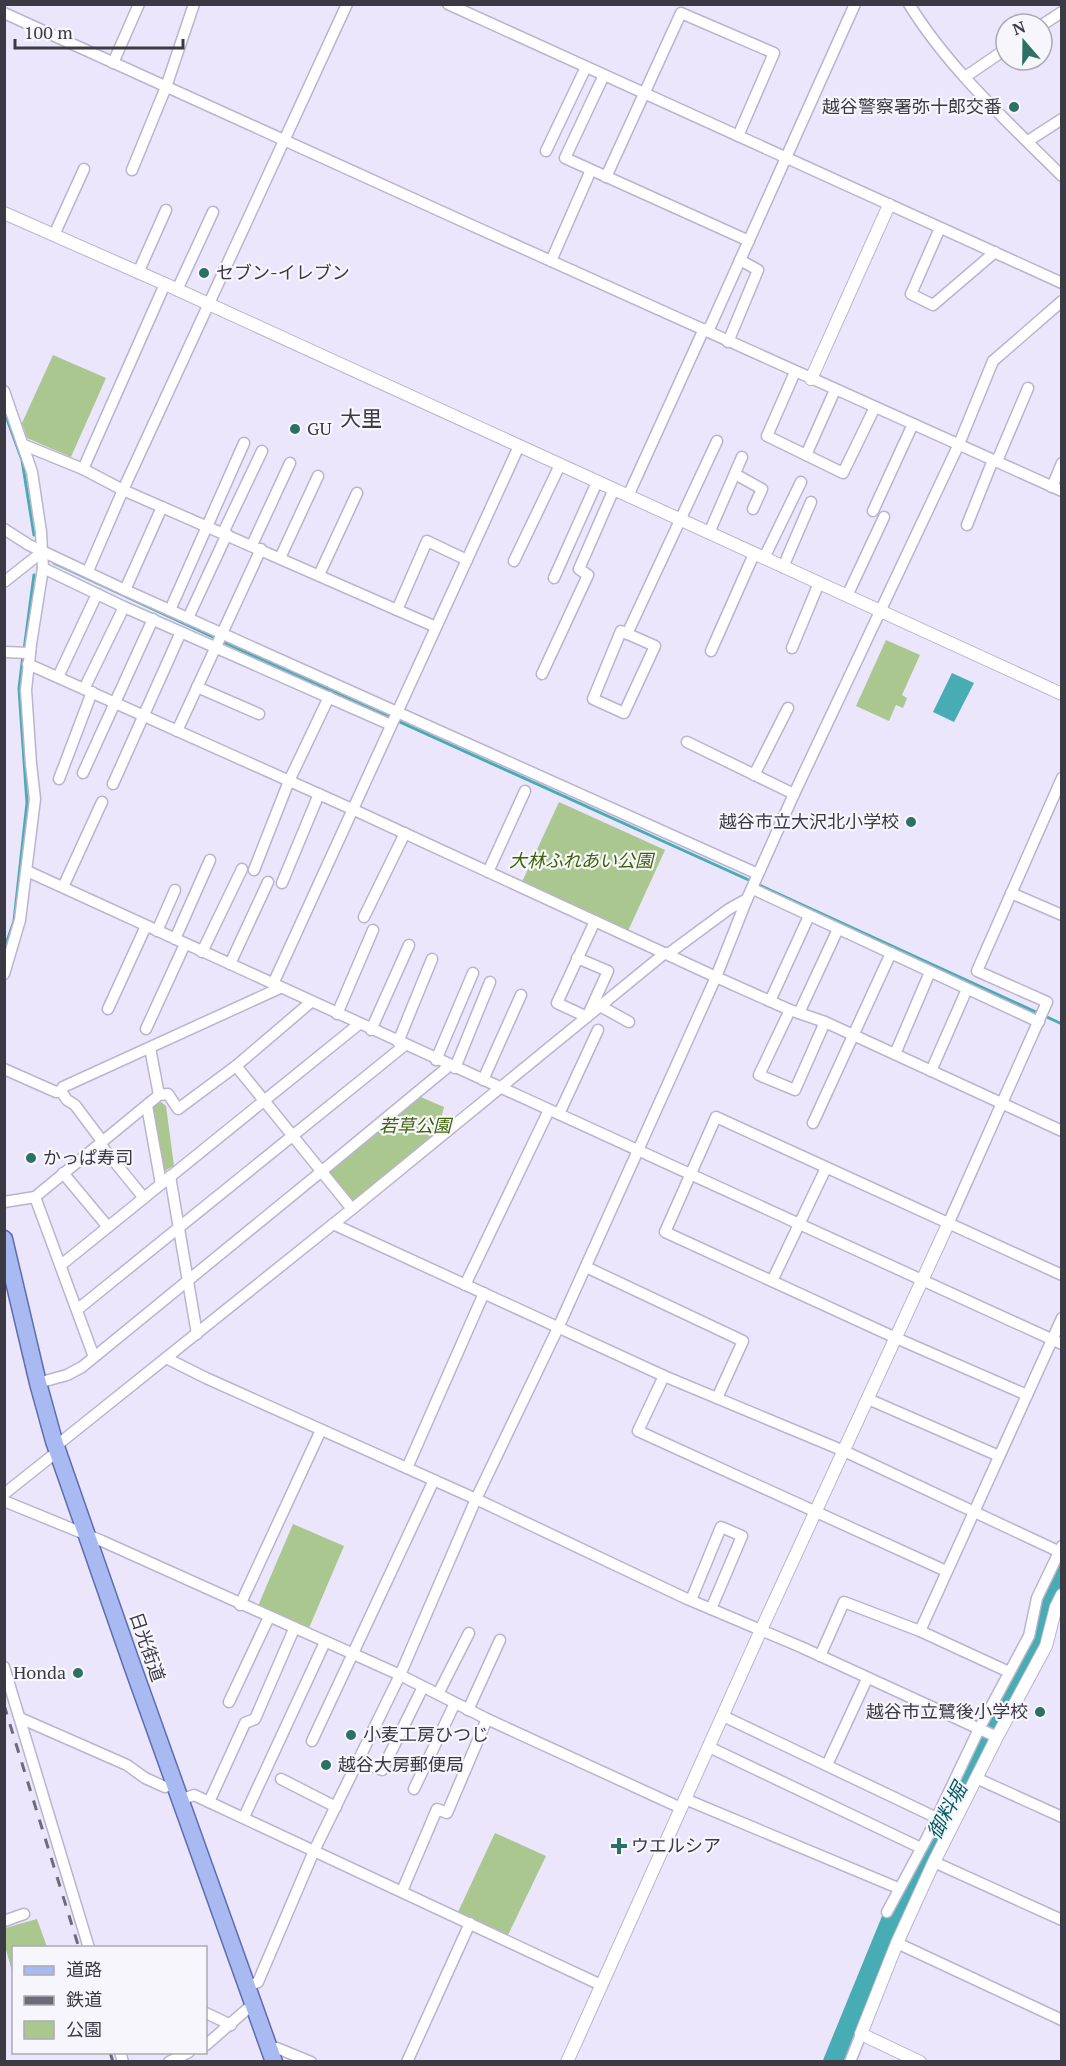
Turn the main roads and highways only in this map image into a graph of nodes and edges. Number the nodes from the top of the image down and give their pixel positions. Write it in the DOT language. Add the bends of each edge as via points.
graph roads {
  1 [pos="4,1239"];
  2 [pos="9,1286"];
  3 [pos="272,2056"];
  1 -- 2 [label="main road, 日光街道"];
  2 -- 3 [label="main road, 日光街道" via="57,1449"];
}
